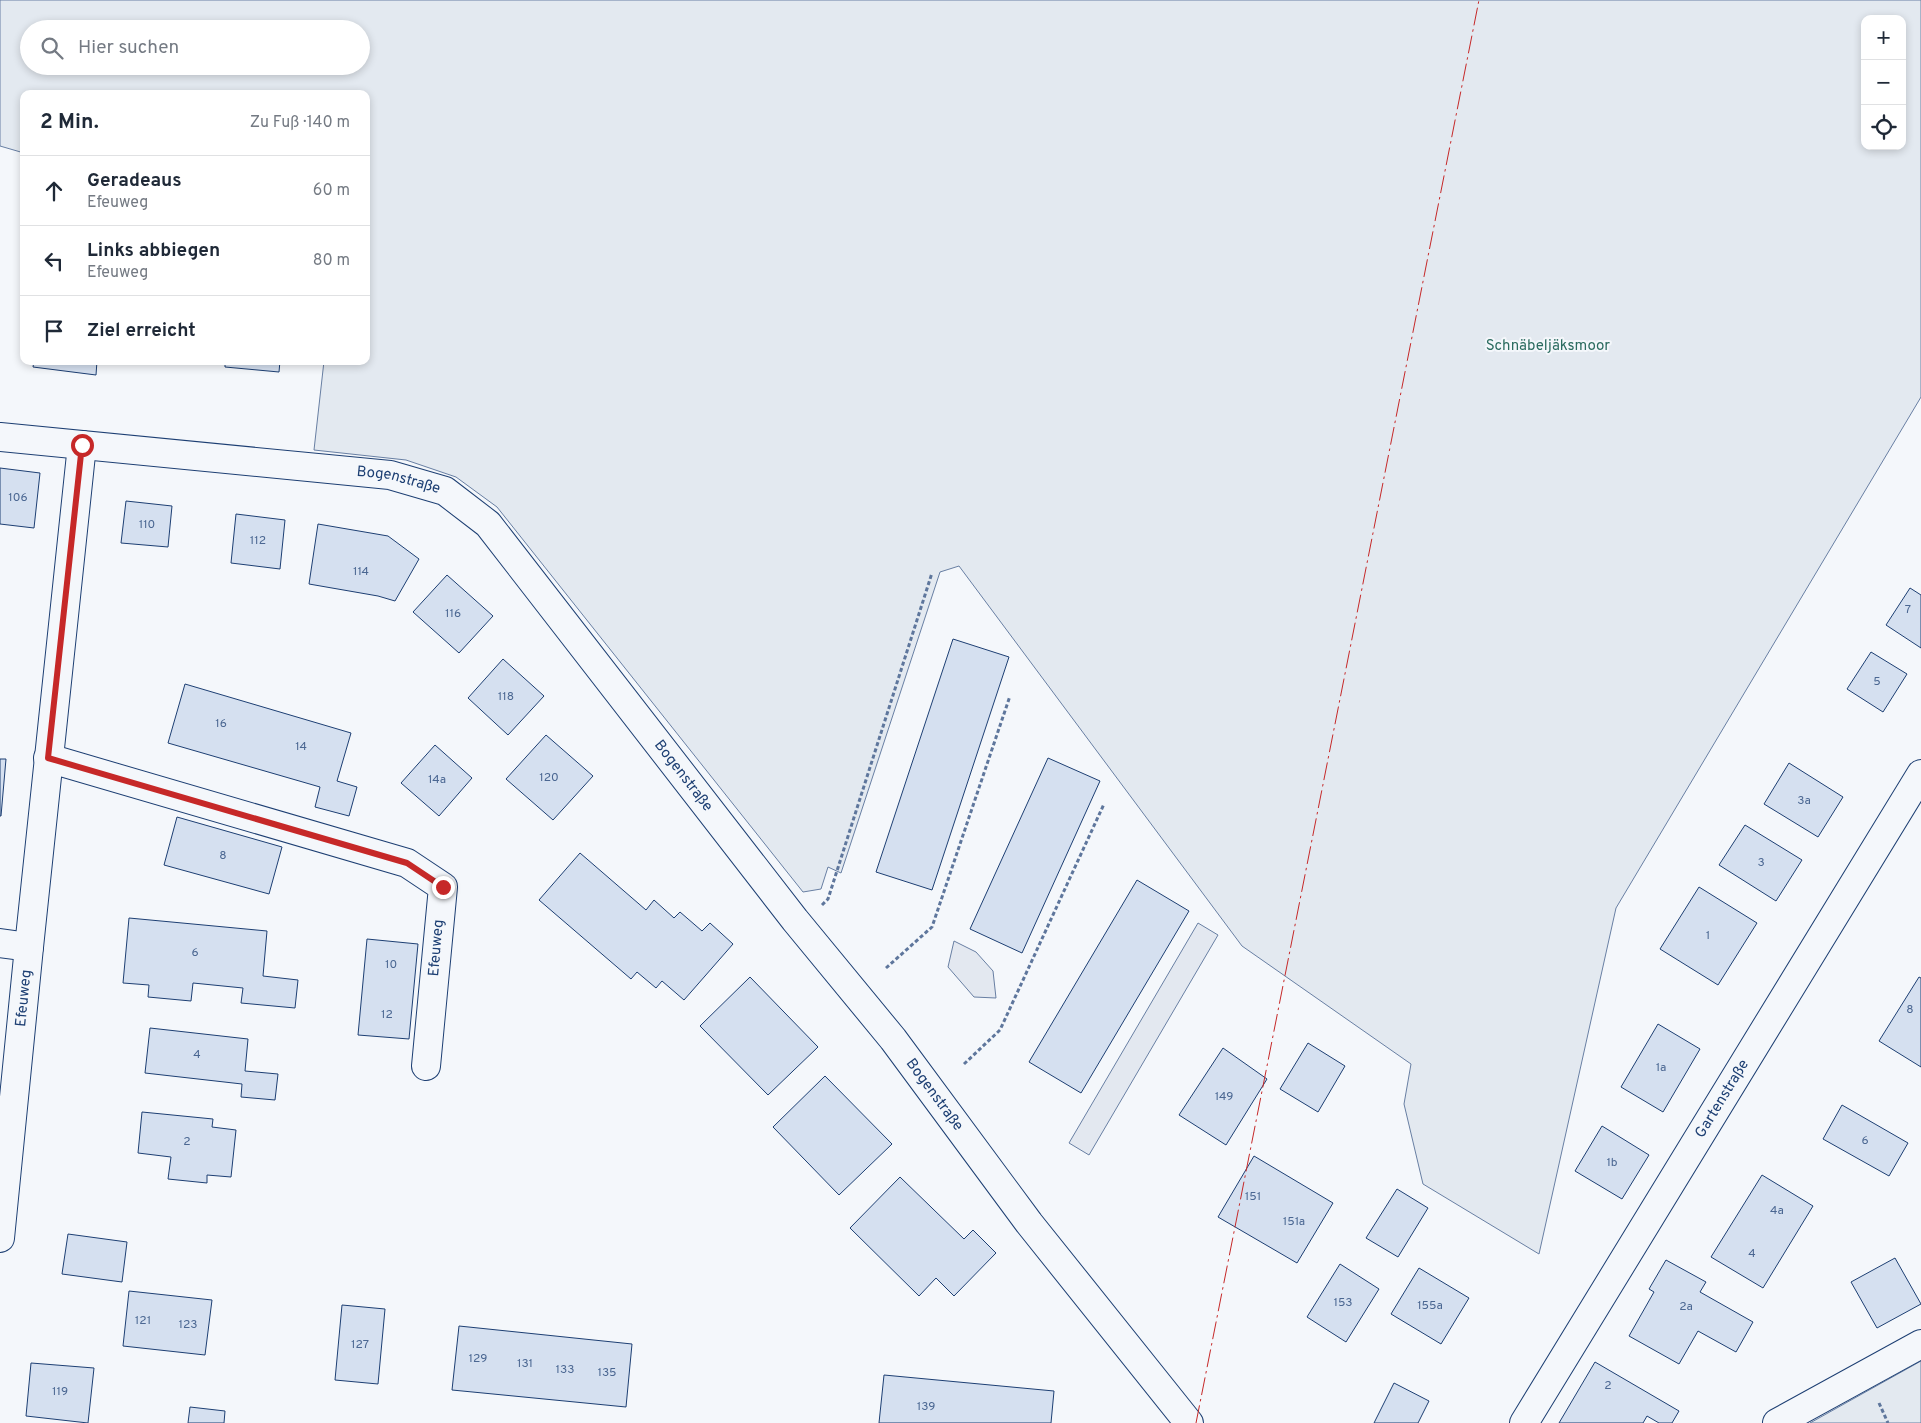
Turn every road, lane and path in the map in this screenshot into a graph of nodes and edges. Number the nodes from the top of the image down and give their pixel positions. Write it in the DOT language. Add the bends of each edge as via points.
graph roads {
  1 [pos="0,437"];
  2 [pos="82,445"];
  3 [pos="932,573"];
  4 [pos="1010,696"];
  5 [pos="48,758"];
  6 [pos="1921,774"];
  7 [pos="1104,804"];
  8 [pos="801,928"];
  9 [pos="0,943"];
  10 [pos="29,947"];
  11 [pos="886,968"];
  12 [pos="964,1064"];
  13 [pos="426,1066"];
  14 [pos="0,1238"];
  15 [pos="1921,1344"];
  16 [pos="1189,1423"];
  17 [pos="1524,1423"];
  18 [pos="1777,1423"];
  1 -- 2 [label="street, Bogenstraße"];
  2 -- 5 [label="street, Efeuweg"];
  2 -- 8 [label="street, Bogenstraße" via="390,475 445,491 488,524"];
  3 -- 8 [label="path" via="828,899"];
  4 -- 11 [label="path" via="932,927"];
  5 -- 10 [label="street, Efeuweg"];
  5 -- 13 [label="street, Efeuweg" via="407,863 443,887"];
  6 -- 17 [label="street, Gartenstraße"];
  7 -- 12 [label="path" via="1000,1030"];
  8 -- 16 [label="street, Bogenstraße" via="893,1039 1029,1223"];
  9 -- 10 [label="street"];
  10 -- 14 [label="street, Efeuweg"];
  15 -- 18 [label="street"];
}
